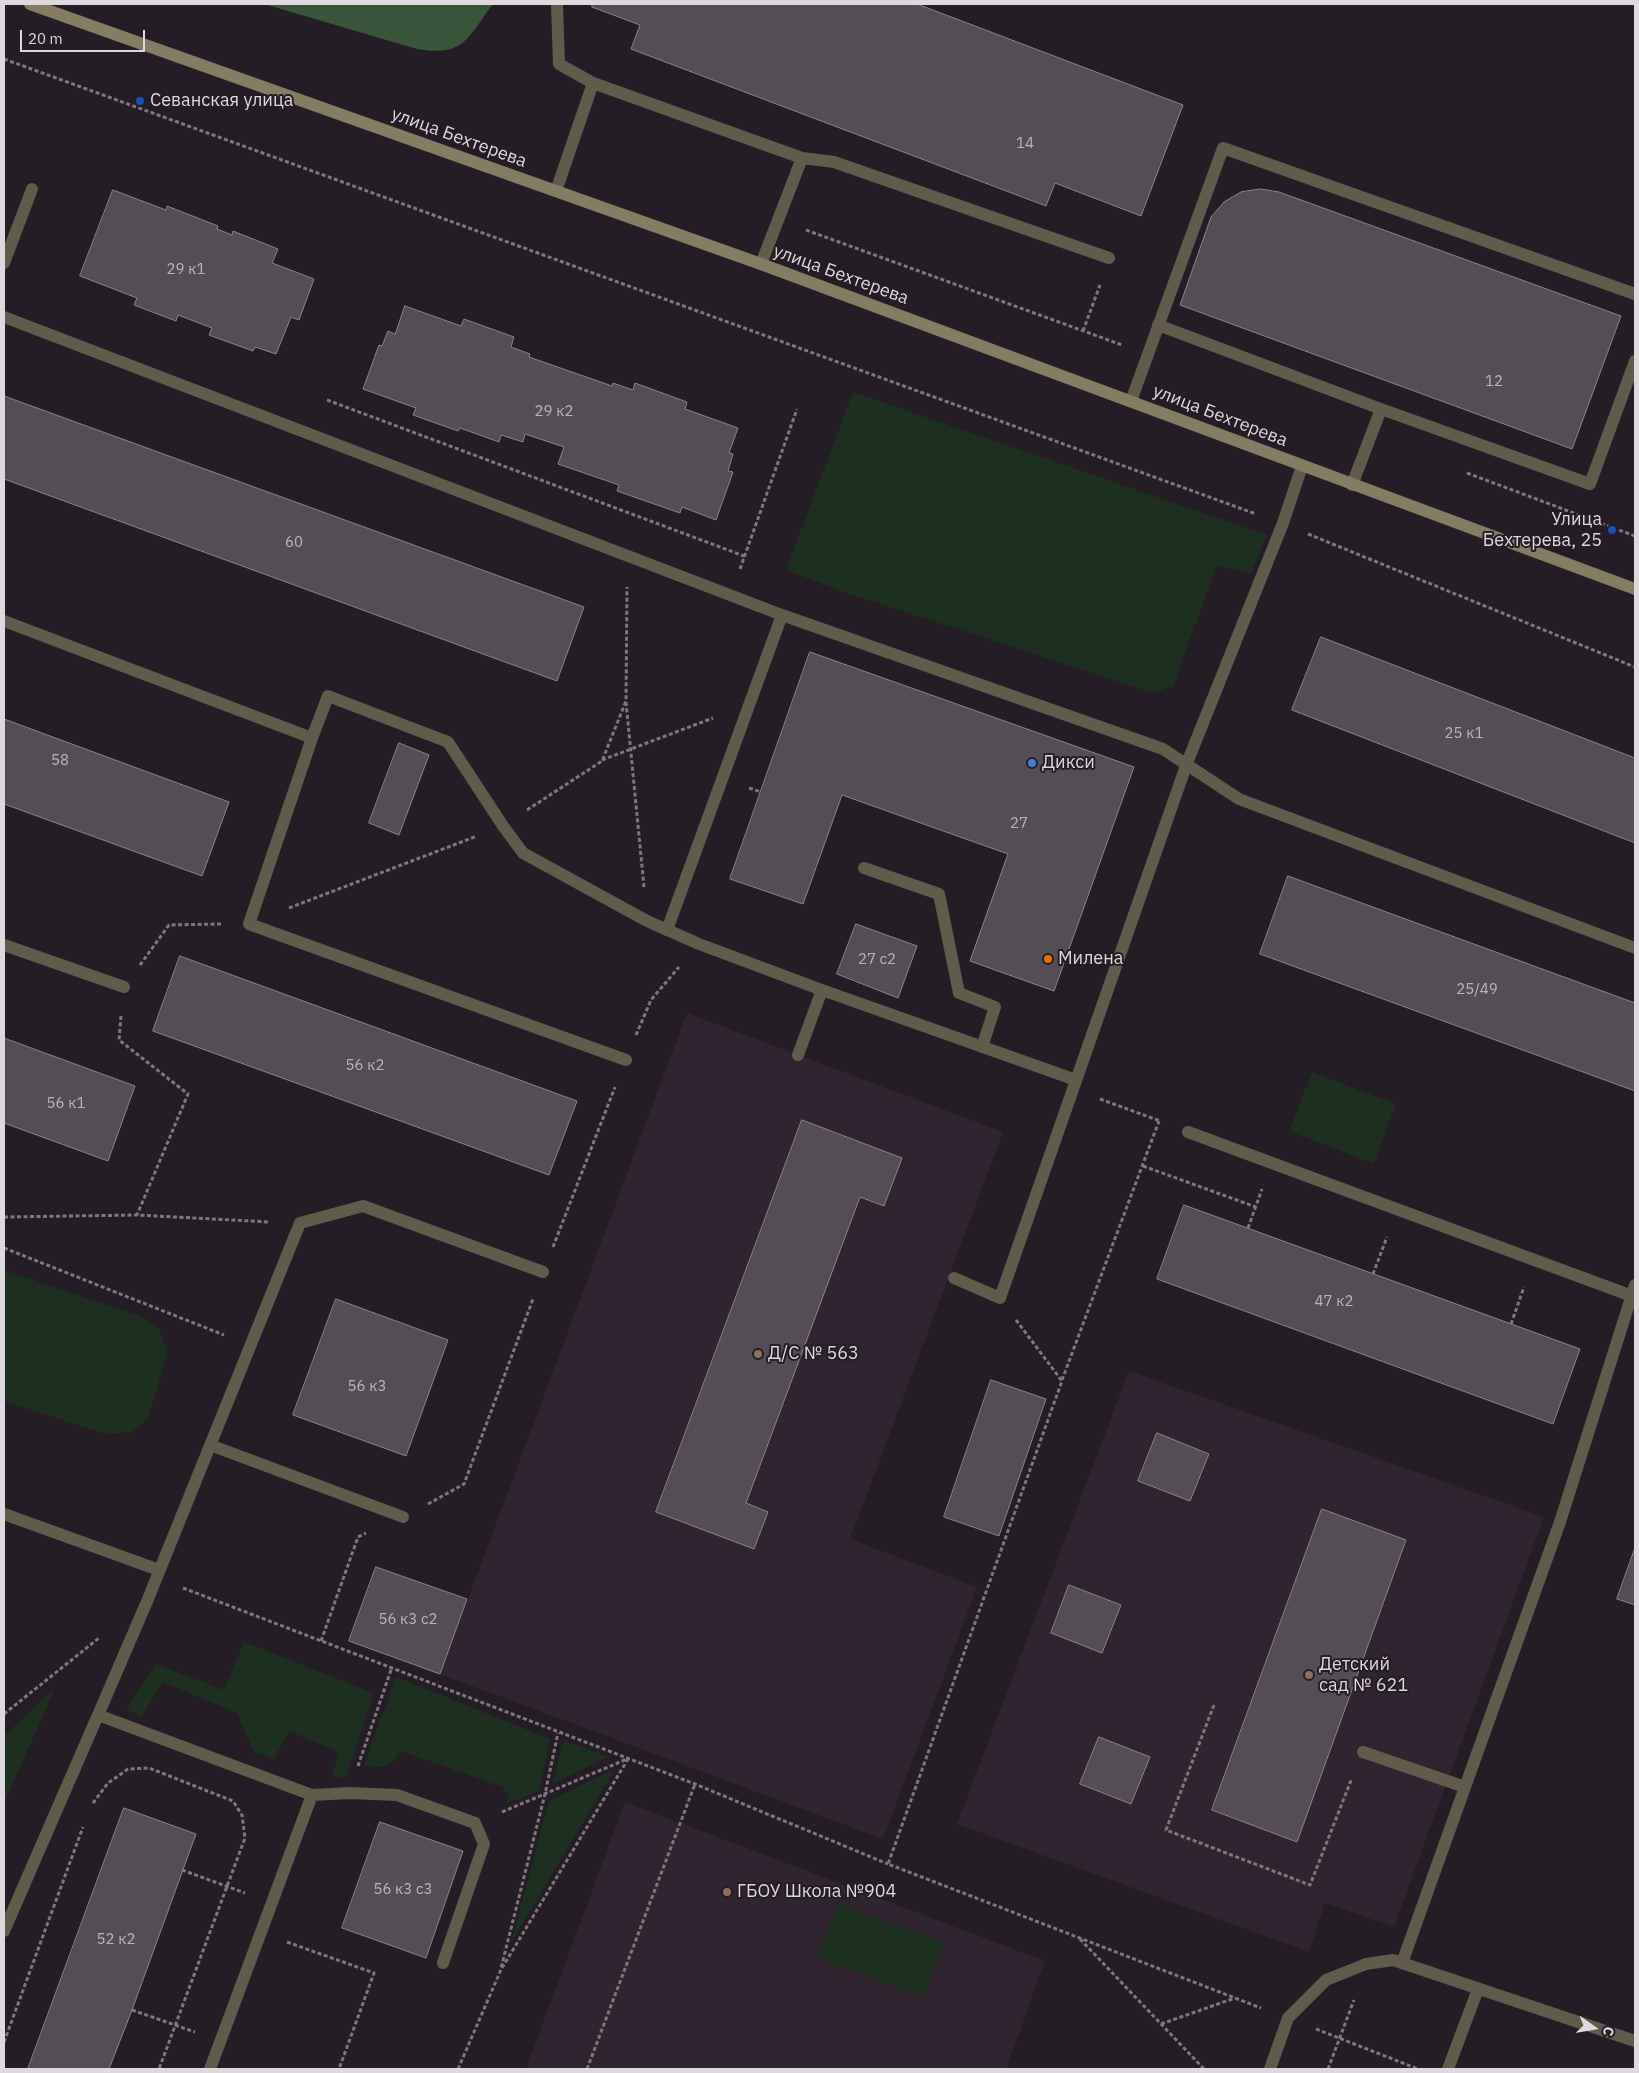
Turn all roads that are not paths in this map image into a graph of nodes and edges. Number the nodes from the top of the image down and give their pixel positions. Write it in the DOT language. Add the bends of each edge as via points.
graph roads {
  1 [pos="30,4"];
  2 [pos="558,4"];
  3 [pos="594,83"];
  4 [pos="802,158"];
  5 [pos="32,189"];
  6 [pos="556,190"];
  7 [pos="1109,258"];
  8 [pos="4,263"];
  9 [pos="761,264"];
  10 [pos="1635,294"];
  11 [pos="4,317"];
  12 [pos="1158,325"];
  13 [pos="1635,361"];
  14 [pos="1131,401"];
  15 [pos="1381,409"];
  16 [pos="1302,466"];
  17 [pos="1352,485"];
  18 [pos="1635,589"];
  19 [pos="782,615"];
  20 [pos="4,621"];
  21 [pos="312,738"];
  22 [pos="1187,764"];
  23 [pos="864,868"];
  24 [pos="668,930"];
  25 [pos="4,945"];
  26 [pos="1635,948"];
  27 [pos="124,987"];
  28 [pos="822,990"];
  29 [pos="982,1047"];
  30 [pos="798,1055"];
  31 [pos="626,1060"];
  32 [pos="1075,1085"];
  33 [pos="1188,1132"];
  34 [pos="544,1272"];
  35 [pos="954,1278"];
  36 [pos="1634,1290"];
  37 [pos="210,1445"];
  38 [pos="4,1514"];
  39 [pos="403,1517"];
  40 [pos="158,1574"];
  41 [pos="98,1715"];
  42 [pos="1362,1752"];
  43 [pos="1465,1787"];
  44 [pos="312,1795"];
  45 [pos="4,1931"];
  46 [pos="442,1963"];
  47 [pos="1402,1963"];
  48 [pos="1478,1989"];
  49 [pos="1635,2041"];
  50 [pos="210,2069"];
  51 [pos="1270,2069"];
  52 [pos="1448,2069"];
  1 -- 6 [label="street, улица Бехтерева"];
  2 -- 3 [label="lane" via="559,64"];
  3 -- 4 [label="lane"];
  3 -- 6 [label="lane"];
  4 -- 7 [label="lane" via="834,162"];
  4 -- 9 [label="lane"];
  5 -- 8 [label="lane"];
  6 -- 9 [label="street, улица Бехтерева"];
  9 -- 14 [label="street, улица Бехтерева"];
  10 -- 12 [label="lane" via="1223,148"];
  11 -- 19 [label="lane"];
  12 -- 14 [label="lane"];
  12 -- 15 [label="lane"];
  13 -- 15 [label="lane" via="1590,484"];
  14 -- 16 [label="street, улица Бехтерева"];
  15 -- 17 [label="lane"];
  16 -- 17 [label="street, улица Бехтерева"];
  16 -- 22 [label="lane"];
  17 -- 18 [label="street, улица Бехтерева"];
  19 -- 22 [label="lane" via="1163,749"];
  19 -- 24 [label="lane"];
  20 -- 21 [label="lane"];
  21 -- 24 [label="lane" via="328,696 448,742 524,853"];
  21 -- 31 [label="lane" via="249,924"];
  22 -- 26 [label="lane" via="1239,799"];
  22 -- 32 [label="lane"];
  23 -- 29 [label="lane" via="939,894 959,993 995,1007"];
  24 -- 28 [label="lane"];
  25 -- 27 [label="lane"];
  28 -- 29 [label="lane"];
  28 -- 30 [label="lane"];
  29 -- 32 [label="lane"];
  32 -- 35 [label="lane" via="1000,1298"];
  33 -- 36 [label="lane" via="1534,1259"];
  34 -- 37 [label="lane" via="363,1206 300,1223"];
  36 -- 43 [label="lane" via="1560,1522"];
  37 -- 39 [label="lane"];
  37 -- 40 [label="lane"];
  38 -- 40 [label="lane"];
  40 -- 41 [label="lane"];
  41 -- 44 [label="lane"];
  41 -- 45 [label="lane"];
  42 -- 43 [label="lane"];
  43 -- 47 [label="lane"];
  44 -- 46 [label="lane" via="397,1795 475,1824 484,1844"];
  44 -- 50 [label="lane"];
  47 -- 48 [label="lane"];
  47 -- 51 [label="lane" via="1393,1960 1366,1964 1326,1980 1288,2018"];
  48 -- 49 [label="lane"];
  48 -- 52 [label="lane"];
}
